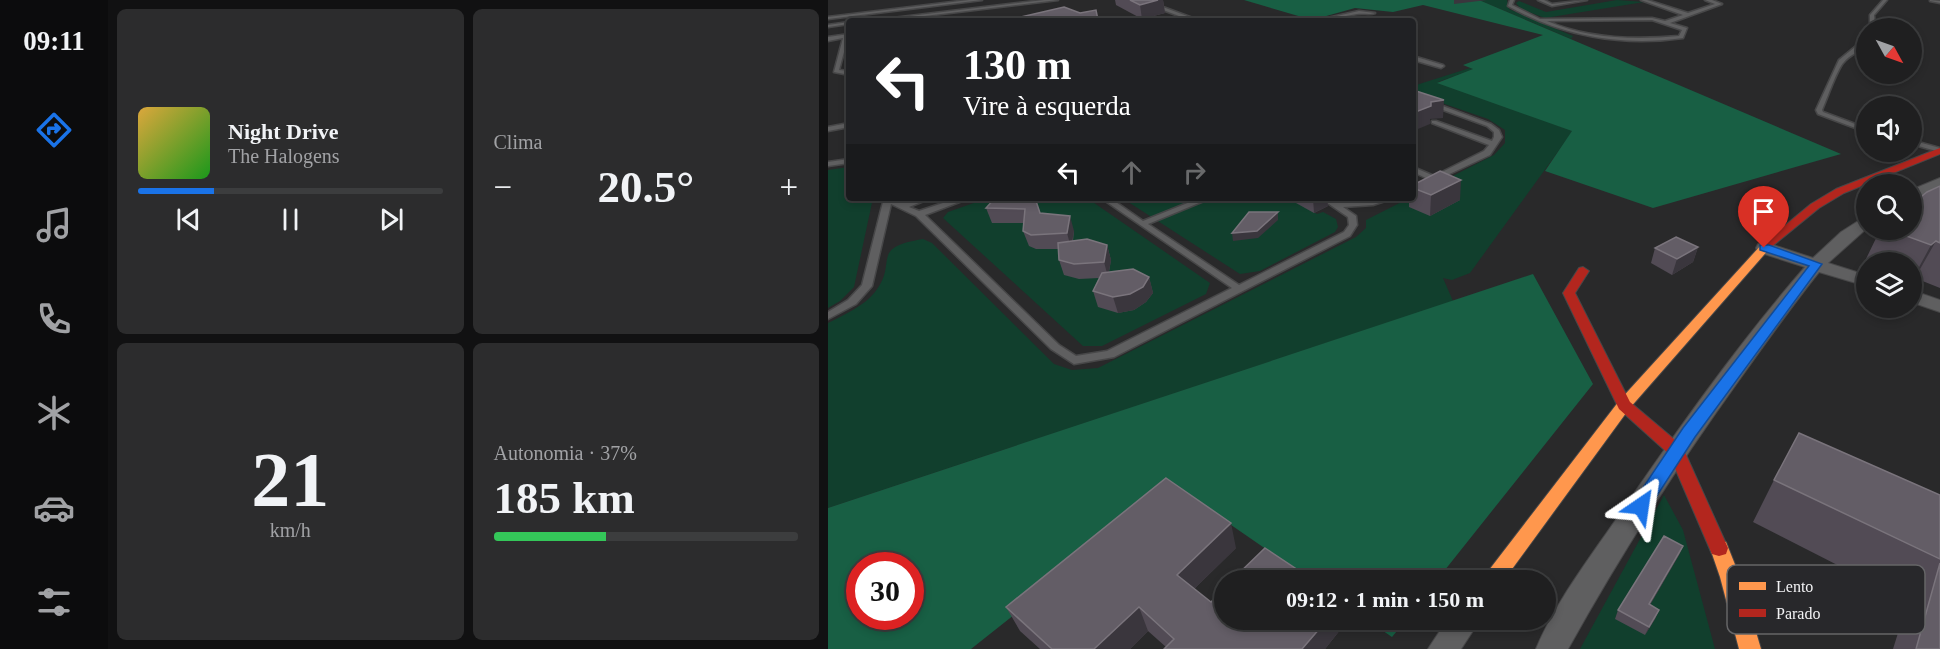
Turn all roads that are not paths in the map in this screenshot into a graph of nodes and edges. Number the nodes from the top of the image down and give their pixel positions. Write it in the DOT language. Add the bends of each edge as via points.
graph roads {
  1 [pos="917,0"];
  2 [pos="970,0"];
  3 [pos="980,0"];
  4 [pos="1056,0"];
  5 [pos="1512,0"];
  6 [pos="1540,0"];
  7 [pos="1585,0"];
  8 [pos="1643,0"];
  9 [pos="1707,0"];
  10 [pos="1885,0"];
  11 [pos="1932,0"];
  12 [pos="961,2"];
  13 [pos="1940,2"];
  14 [pos="867,6"];
  15 [pos="1141,6"];
  16 [pos="917,7"];
  17 [pos="893,10"];
  18 [pos="972,10"];
  19 [pos="1373,13"];
  20 [pos="1689,15"];
  21 [pos="828,18"];
  22 [pos="898,18"];
  23 [pos="959,18"];
  24 [pos="1188,18"];
  25 [pos="1330,18"];
  26 [pos="1872,18"];
  27 [pos="1539,20"];
  28 [pos="1667,22"];
  29 [pos="846,23"];
  30 [pos="828,26"];
  31 [pos="846,36"];
  32 [pos="828,39"];
  33 [pos="846,42"];
  34 [pos="1856,50"];
  35 [pos="1416,59"];
  36 [pos="1449,64"];
  37 [pos="1441,66"];
  38 [pos="1433,69"];
  39 [pos="846,73"];
  40 [pos="1416,98"];
  41 [pos="1434,122"];
  42 [pos="846,126"];
  43 [pos="1856,127"];
  44 [pos="828,129"];
  45 [pos="1494,144"];
  46 [pos="1922,147"];
  47 [pos="1938,154"];
  48 [pos="846,161"];
  49 [pos="828,164"];
  50 [pos="1416,170"];
  51 [pos="1435,179"];
  52 [pos="1940,182"];
  53 [pos="1416,188"];
  54 [pos="1922,191"];
  55 [pos="890,201"];
  56 [pos="895,201"];
  57 [pos="923,201"];
  58 [pos="938,201"];
  59 [pos="952,201"];
  60 [pos="1109,201"];
  61 [pos="1200,201"];
  62 [pos="1326,201"];
  63 [pos="1380,201"];
  64 [pos="1333,204"];
  65 [pos="912,210"];
  66 [pos="1142,224"];
  67 [pos="1856,228"];
  68 [pos="1764,248"];
  69 [pos="1816,264"];
  70 [pos="1583,271"];
  71 [pos="1856,278"];
  72 [pos="1239,289"];
  73 [pos="1922,300"];
  74 [pos="1940,306"];
  75 [pos="828,316"];
  76 [pos="1624,405"];
  77 [pos="1677,450"];
  78 [pos="1727,569"];
  79 [pos="1500,570"];
  80 [pos="1457,630"];
  81 [pos="1746,634"];
  82 [pos="1443,649"];
  83 [pos="1551,649"];
  84 [pos="1750,649"];
  1 -- 16 [label="lane"];
  2 -- 12 [label="lane"];
  3 -- 12 [label="lane"];
  4 -- 18 [label="lane"];
  5 -- 27 [label="lane" via="1510,5"];
  6 -- 7 [label="lane" via="1552,5"];
  8 -- 20 [label="lane"];
  9 -- 20 [label="lane" via="1720,4"];
  10 -- 26 [label="lane"];
  11 -- 13 [label="lane"];
  12 -- 16 [label="lane"];
  14 -- 17 [label="lane"];
  15 -- 24 [label="lane" via="1152,4"];
  16 -- 17 [label="lane"];
  17 -- 21 [label="lane"];
  18 -- 22 [label="lane"];
  18 -- 23 [label="lane" via="973,15"];
  19 -- 25 [label="lane"];
  20 -- 28 [label="lane"];
  27 -- 28 [label="lane" via="1619,17"];
  27 -- 28 [label="lane" via="1609,38 1646,41 1682,37 1685,29"];
  29 -- 30 [label="lane"];
  31 -- 32 [label="lane"];
  33 -- 39 [label="lane" via="836,71"];
  34 -- 43 [label="lane" via="1841,61 1819,110 1820,114"];
  35 -- 37 [label="lane"];
  36 -- 37 [label="lane"];
  37 -- 38 [label="lane"];
  40 -- 45 [label="lane" via="1489,125 1497,131"];
  41 -- 45 [label="lane"];
  42 -- 44 [label="lane"];
  45 -- 51 [label="lane" via="1486,153"];
  46 -- 47 [label="lane"];
  47 -- 68 [label="street" via="1840,191"];
  48 -- 49 [label="lane"];
  50 -- 51 [label="lane"];
  51 -- 53 [label="lane"];
  52 -- 54 [label="street"];
  55 -- 75 [label="lane" via="867,286 852,302"];
  56 -- 65 [label="lane"];
  57 -- 65 [label="lane"];
  58 -- 65 [label="lane"];
  59 -- 65 [label="lane"];
  60 -- 66 [label="lane"];
  61 -- 66 [label="lane"];
  62 -- 64 [label="lane"];
  63 -- 64 [label="lane"];
  64 -- 72 [label="lane" via="1352,216 1353,225 1347,234"];
  65 -- 72 [label="lane" via="1055,347 1074,360 1110,354"];
  66 -- 72 [label="lane"];
  67 -- 69 [label="street"];
  68 -- 69 [label="street"];
  68 -- 76 [label="street"];
  69 -- 71 [label="street"];
  69 -- 77 [label="street"];
  70 -- 76 [label="street" via="1569,293"];
  73 -- 74 [label="street"];
  76 -- 77 [label="street"];
  76 -- 79 [label="street"];
  77 -- 78 [label="street"];
  77 -- 83 [label="street"];
  80 -- 82 [label="street"];
  81 -- 84 [label="street"];
}
